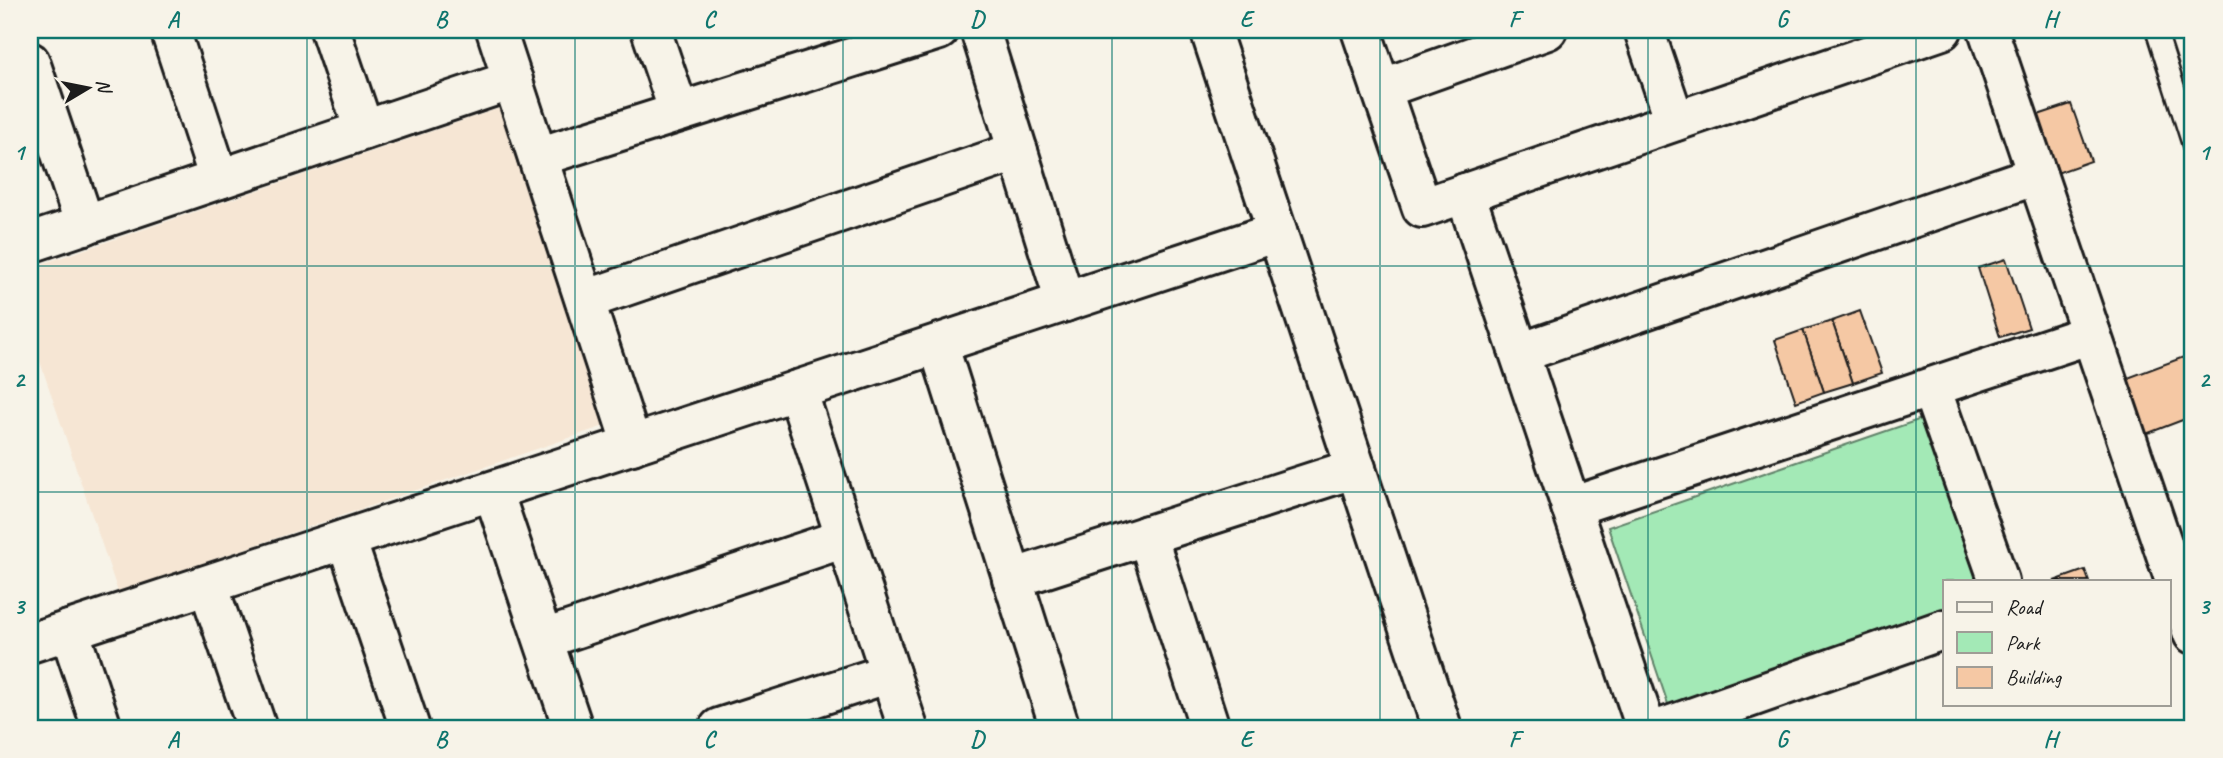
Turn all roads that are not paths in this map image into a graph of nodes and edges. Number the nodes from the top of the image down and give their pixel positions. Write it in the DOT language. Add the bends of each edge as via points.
graph roads {
  1 [pos="170,30"];
  2 [pos="330,30"];
  3 [pos="496,30"];
  4 [pos="651,30"];
  5 [pos="939,30"];
  6 [pos="980,30"];
  7 [pos="1210,30"];
  8 [pos="1361,30"];
  9 [pos="1546,30"];
  10 [pos="1644,30"];
  11 [pos="1942,30"];
  12 [pos="1988,30"];
  13 [pos="2156,30"];
  14 [pos="30,62"];
  15 [pos="513,80"];
  16 [pos="1381,89"];
  17 [pos="679,112"];
  18 [pos="1675,121"];
  19 [pos="364,130"];
  20 [pos="2193,146"];
  21 [pos="1018,151"];
  22 [pos="538,157"];
  23 [pos="2037,175"];
  24 [pos="219,179"];
  25 [pos="1465,193"];
  26 [pos="85,225"];
  27 [pos="1278,232"];
  28 [pos="30,243"];
  29 [pos="585,300"];
  30 [pos="1065,302"];
  31 [pos="2091,334"];
  32 [pos="938,344"];
  33 [pos="1520,353"];
  34 [pos="1931,388"];
  35 [pos="797,390"];
  36 [pos="632,445"];
  37 [pos="1356,468"];
  38 [pos="493,491"];
  39 [pos="1572,508"];
  40 [pos="1147,535"];
  41 [pos="845,538"];
  42 [pos="346,539"];
  43 [pos="2181,556"];
  44 [pos="1012,579"];
  45 [pos="1999,580"];
  46 [pos="208,585"];
  47 [pos="1943,630"];
  48 [pos="69,631"];
  49 [pos="2193,634"];
  50 [pos="544,639"];
  51 [pos="30,643"];
  52 [pos="890,673"];
  53 [pos="727,727"];
  54 [pos="102,728"];
  55 [pos="257,728"];
  56 [pos="411,728"];
  57 [pos="573,728"];
  58 [pos="908,728"];
  59 [pos="1060,728"];
  60 [pos="1210,728"];
  61 [pos="1443,728"];
  62 [pos="1646,728"];
  63 [pos="1663,728"];
  1 -- 24 [label="street"];
  2 -- 19 [label="street"];
  3 -- 15 [label="street"];
  4 -- 17 [label="street"];
  5 -- 17 [label="street"];
  6 -- 21 [label="street"];
  7 -- 27 [label="street"];
  8 -- 16 [label="street"];
  9 -- 16 [label="street"];
  10 -- 18 [label="street"];
  11 -- 18 [label="street"];
  12 -- 23 [label="street"];
  13 -- 20 [label="lane"];
  14 -- 26 [label="street"];
  15 -- 19 [label="street"];
  15 -- 22 [label="street"];
  16 -- 25 [label="street" via="1422,208"];
  17 -- 22 [label="street"];
  18 -- 25 [label="street"];
  19 -- 24 [label="street"];
  21 -- 29 [label="street"];
  21 -- 30 [label="street"];
  22 -- 29 [label="street"];
  23 -- 31 [label="street"];
  23 -- 33 [label="street"];
  24 -- 26 [label="street"];
  25 -- 33 [label="street"];
  26 -- 28 [label="street"];
  27 -- 30 [label="street"];
  27 -- 37 [label="street"];
  29 -- 36 [label="street"];
  30 -- 32 [label="street"];
  31 -- 34 [label="street"];
  31 -- 43 [label="street"];
  32 -- 35 [label="street"];
  32 -- 44 [label="street"];
  33 -- 39 [label="street"];
  34 -- 39 [label="street"];
  34 -- 45 [label="street"];
  35 -- 36 [label="street"];
  35 -- 41 [label="street"];
  36 -- 38 [label="street"];
  37 -- 40 [label="street"];
  37 -- 61 [label="street"];
  38 -- 42 [label="street"];
  38 -- 50 [label="street"];
  39 -- 62 [label="street"];
  40 -- 44 [label="street"];
  40 -- 60 [label="street"];
  41 -- 50 [label="street"];
  41 -- 52 [label="street"];
  42 -- 46 [label="street"];
  42 -- 56 [label="street"];
  43 -- 49 [label="street"];
  44 -- 59 [label="street"];
  46 -- 48 [label="street"];
  46 -- 55 [label="street"];
  47 -- 63 [label="street"];
  48 -- 51 [label="street"];
  48 -- 54 [label="street"];
  50 -- 57 [label="street"];
  52 -- 53 [label="street"];
  52 -- 58 [label="street"];
}
